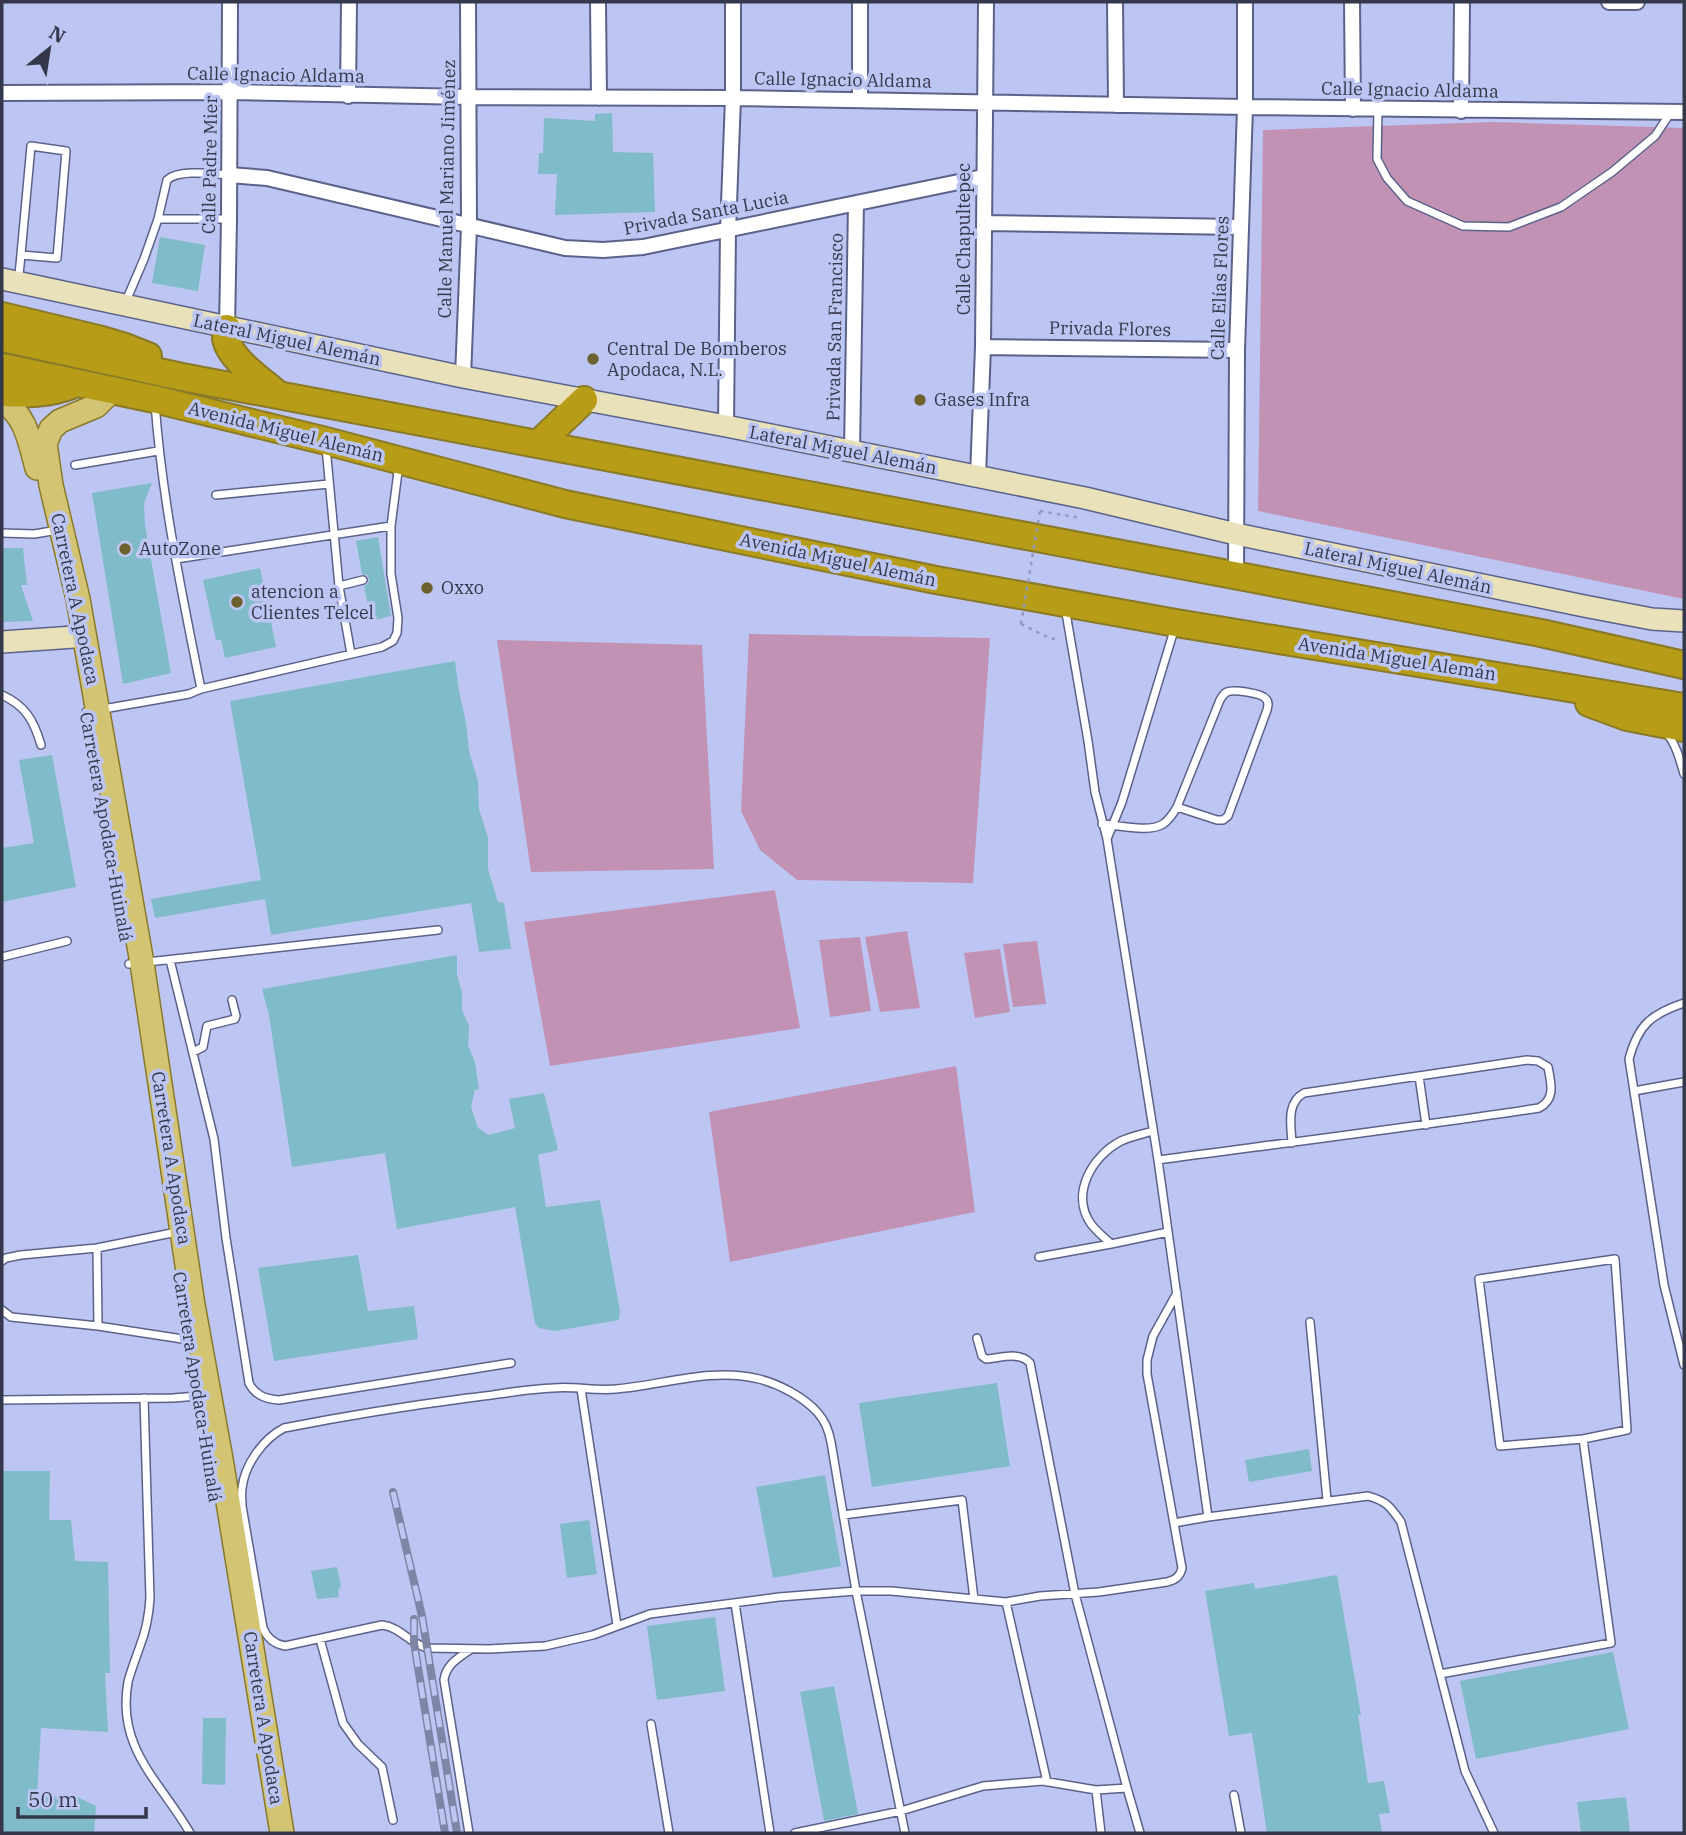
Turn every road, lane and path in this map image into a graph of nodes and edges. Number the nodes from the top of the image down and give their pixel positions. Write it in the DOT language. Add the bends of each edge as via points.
graph roads {
  1 [pos="230,2"];
  2 [pos="349,2"];
  3 [pos="468,2"];
  4 [pos="597,2"];
  5 [pos="733,2"];
  6 [pos="860,2"];
  7 [pos="986,2"];
  8 [pos="1115,2"];
  9 [pos="1245,2"];
  10 [pos="1352,2"];
  11 [pos="1462,2"];
  12 [pos="1609,2"];
  13 [pos="1637,2"];
  14 [pos="230,92"];
  15 [pos="2,93"];
  16 [pos="348,96"];
  17 [pos="469,97"];
  18 [pos="599,98"];
  19 [pos="733,98"];
  20 [pos="860,100"];
  21 [pos="986,102"];
  22 [pos="1116,105"];
  23 [pos="1245,107"];
  24 [pos="1353,109"];
  25 [pos="1378,109"];
  26 [pos="1461,111"];
  27 [pos="1678,112"];
  28 [pos="230,175"];
  29 [pos="983,177"];
  30 [pos="856,203"];
  31 [pos="158,219"];
  32 [pos="229,219"];
  33 [pos="984,223"];
  34 [pos="469,226"];
  35 [pos="1240,226"];
  36 [pos="728,230"];
  37 [pos="20,255"];
  38 [pos="10,280"];
  39 [pos="124,305"];
  40 [pos="2,316"];
  41 [pos="226,328"];
  42 [pos="2,338"];
  43 [pos="983,346"];
  44 [pos="1237,350"];
  45 [pos="7,368"];
  46 [pos="182,377"];
  47 [pos="463,377"];
  48 [pos="79,382"];
  49 [pos="113,390"];
  50 [pos="2,393"];
  51 [pos="277,394"];
  52 [pos="154,399"];
  53 [pos="584,400"];
  54 [pos="2,401"];
  55 [pos="726,426"];
  56 [pos="326,441"];
  57 [pos="538,444"];
  58 [pos="158,452"];
  59 [pos="852,452"];
  60 [pos="400,460"];
  61 [pos="75,465"];
  62 [pos="978,476"];
  63 [pos="329,484"];
  64 [pos="47,485"];
  65 [pos="216,495"];
  66 [pos="1081,519"];
  67 [pos="391,526"];
  68 [pos="52,531"];
  69 [pos="2,533"];
  70 [pos="1236,534"];
  71 [pos="335,535"];
  72 [pos="176,559"];
  73 [pos="1236,576"];
  74 [pos="363,580"];
  75 [pos="340,586"];
  76 [pos="1065,603"];
  77 [pos="1584,606"];
  78 [pos="1684,621"];
  79 [pos="1176,623"];
  80 [pos="1684,630"];
  81 [pos="1541,633"];
  82 [pos="74,637"];
  83 [pos="1051,639"];
  84 [pos="2,642"];
  85 [pos="1684,646"];
  86 [pos="351,654"];
  87 [pos="1684,665"];
  88 [pos="1532,681"];
  89 [pos="201,689"];
  90 [pos="2,695"];
  91 [pos="1684,707"];
  92 [pos="91,711"];
  93 [pos="1672,725"];
  94 [pos="41,745"];
  95 [pos="1684,775"];
  96 [pos="1177,807"];
  97 [pos="1102,824"];
  98 [pos="1114,825"];
  99 [pos="1107,839"];
  100 [pos="438,930"];
  101 [pos="68,940"];
  102 [pos="2,957"];
  103 [pos="170,960"];
  104 [pos="136,963"];
  105 [pos="232,1000"];
  106 [pos="1684,1003"];
  107 [pos="193,1052"];
  108 [pos="1419,1076"];
  109 [pos="1684,1082"];
  110 [pos="1634,1091"];
  111 [pos="1426,1125"];
  112 [pos="1153,1131"];
  113 [pos="1292,1143"];
  114 [pos="1158,1160"];
  115 [pos="1168,1232"];
  116 [pos="172,1233"];
  117 [pos="1111,1244"];
  118 [pos="97,1248"];
  119 [pos="1039,1257"];
  120 [pos="2,1261"];
  121 [pos="1177,1293"];
  122 [pos="2,1310"];
  123 [pos="1310,1322"];
  124 [pos="98,1326"];
  125 [pos="977,1338"];
  126 [pos="190,1340"];
  127 [pos="511,1363"];
  128 [pos="1684,1366"];
  129 [pos="581,1389"];
  130 [pos="198,1396"];
  131 [pos="144,1398"];
  132 [pos="2,1400"];
  133 [pos="1583,1439"];
  134 [pos="1327,1500"];
  135 [pos="844,1514"];
  136 [pos="1208,1517"];
  137 [pos="1174,1523"];
  138 [pos="856,1591"];
  139 [pos="1075,1594"];
  140 [pos="974,1598"];
  141 [pos="735,1602"];
  142 [pos="1006,1602"];
  143 [pos="617,1625"];
  144 [pos="320,1639"];
  145 [pos="472,1649"];
  146 [pos="1440,1674"];
  147 [pos="651,1724"];
  148 [pos="1047,1782"];
  149 [pos="1127,1788"];
  150 [pos="1096,1790"];
  151 [pos="1234,1795"];
  152 [pos="901,1811"];
  153 [pos="393,1820"];
  154 [pos="190,1833"];
  155 [pos="271,1833"];
  156 [pos="282,1833"];
  157 [pos="469,1833"];
  158 [pos="668,1833"];
  159 [pos="770,1833"];
  160 [pos="795,1833"];
  161 [pos="905,1833"];
  162 [pos="1101,1833"];
  163 [pos="1140,1833"];
  164 [pos="1241,1833"];
  165 [pos="1494,1833"];
  1 -- 14 [label="street, Calle Padre Mier"];
  2 -- 16 [label="street"];
  3 -- 17 [label="street, Calle Manuel Mariano Jiménez"];
  4 -- 18 [label="street"];
  5 -- 19 [label="street"];
  6 -- 20 [label="street"];
  7 -- 21 [label="street, Calle Chapultepec"];
  8 -- 22 [label="street"];
  9 -- 23 [label="street, Calle Elías Flores"];
  10 -- 24 [label="street"];
  11 -- 26 [label="street"];
  12 -- 13 [label="street"];
  14 -- 15 [label="street, Calle Ignacio Aldama"];
  14 -- 16 [label="street, Calle Ignacio Aldama"];
  14 -- 28 [label="street, Calle Padre Mier"];
  16 -- 17 [label="street, Calle Ignacio Aldama"];
  17 -- 18 [label="street, Calle Ignacio Aldama"];
  17 -- 34 [label="street, Calle Manuel Mariano Jiménez"];
  18 -- 19 [label="street, Calle Ignacio Aldama"];
  19 -- 20 [label="street, Calle Ignacio Aldama"];
  19 -- 36 [label="street"];
  20 -- 21 [label="street, Calle Ignacio Aldama"];
  21 -- 22 [label="street, Calle Ignacio Aldama"];
  21 -- 29 [label="street, Calle Chapultepec"];
  22 -- 23 [label="street, Calle Ignacio Aldama"];
  23 -- 24 [label="street, Calle Ignacio Aldama"];
  23 -- 35 [label="street, Calle Elías Flores"];
  24 -- 25 [label="street, Calle Ignacio Aldama"];
  25 -- 26 [label="street, Calle Ignacio Aldama"];
  25 -- 27 [label="lane" via="1377,159 1407,201 1463,226 1509,227 1560,208 1612,172"];
  26 -- 27 [label="street, Calle Ignacio Aldama"];
  28 -- 31 [label="lane" via="172,176 164,188"];
  28 -- 32 [label="street, Calle Padre Mier"];
  28 -- 34 [label="street, Privada Santa Lucia" via="267,178"];
  29 -- 30 [label="street, Privada Santa Lucia"];
  29 -- 33 [label="street, Calle Chapultepec"];
  30 -- 36 [label="street, Privada Santa Lucia"];
  30 -- 59 [label="street, Privada San Francisco"];
  31 -- 32 [label="lane"];
  31 -- 39 [label="lane"];
  32 -- 41 [label="street, Calle Padre Mier"];
  33 -- 35 [label="street"];
  33 -- 43 [label="street, Calle Chapultepec"];
  34 -- 36 [label="street, Privada Santa Lucia" via="565,248 603,250"];
  34 -- 47 [label="street, Calle Manuel Mariano Jiménez"];
  35 -- 44 [label="street, Calle Elías Flores"];
  36 -- 55 [label="street"];
  37 -- 37 [label="lane" via="31,146 66,151 57,258"];
  37 -- 38 [label="lane"];
  38 -- 39 [label="street, Lateral Miguel Alemán"];
  39 -- 41 [label="street, Lateral Miguel Alemán"];
  40 -- 46 [label="highway" via="125,346"];
  41 -- 47 [label="street, Lateral Miguel Alemán"];
  41 -- 51 [label="highway" via="231,351"];
  42 -- 46 [label="highway, Avenida Miguel Alemán"];
  43 -- 44 [label="street, Privada Flores"];
  43 -- 62 [label="street, Calle Chapultepec"];
  44 -- 70 [label="street, Calle Elías Flores"];
  45 -- 48 [label="highway, Avenida Miguel Alemán"];
  46 -- 51 [label="highway, Avenida Miguel Alemán"];
  47 -- 53 [label="street, Lateral Miguel Alemán"];
  48 -- 49 [label="highway, Avenida Miguel Alemán"];
  48 -- 50 [label="highway" via="38,393"];
  49 -- 52 [label="highway, Avenida Miguel Alemán"];
  49 -- 64 [label="main road" via="96,406 51,429 45,444"];
  51 -- 57 [label="highway, Avenida Miguel Alemán"];
  52 -- 56 [label="highway, Avenida Miguel Alemán"];
  52 -- 58 [label="lane"];
  53 -- 55 [label="street, Lateral Miguel Alemán"];
  53 -- 57 [label="highway"];
  54 -- 64 [label="main road" via="15,410 26,428"];
  55 -- 59 [label="street, Lateral Miguel Alemán"];
  56 -- 60 [label="highway, Avenida Miguel Alemán"];
  56 -- 63 [label="lane"];
  57 -- 73 [label="highway, Avenida Miguel Alemán"];
  58 -- 61 [label="lane"];
  58 -- 72 [label="lane"];
  59 -- 62 [label="street, Lateral Miguel Alemán"];
  60 -- 67 [label="lane"];
  60 -- 76 [label="highway, Avenida Miguel Alemán" via="565,504"];
  62 -- 70 [label="street, Lateral Miguel Alemán"];
  63 -- 65 [label="lane"];
  63 -- 71 [label="lane"];
  64 -- 68 [label="main road, Carretera Apodaca-Huinalá"];
  64 -- 92 [label="main road, Carretera A Apodaca" via="78,599"];
  66 -- 83 [label="path, bridge" via="1040,512 1021,624"];
  67 -- 71 [label="lane"];
  67 -- 86 [label="lane" via="388,574 397,633 382,648"];
  68 -- 69 [label="lane"];
  68 -- 82 [label="main road, Carretera Apodaca-Huinalá"];
  70 -- 73 [label="street, Calle Elías Flores"];
  70 -- 77 [label="street, Lateral Miguel Alemán"];
  71 -- 72 [label="lane"];
  71 -- 75 [label="lane"];
  72 -- 89 [label="lane"];
  73 -- 81 [label="highway, Avenida Miguel Alemán"];
  74 -- 75 [label="lane"];
  75 -- 86 [label="lane"];
  76 -- 79 [label="highway, Avenida Miguel Alemán"];
  76 -- 97 [label="lane"];
  77 -- 78 [label="street, Lateral Miguel Alemán"];
  77 -- 80 [label="street"];
  79 -- 88 [label="highway, Avenida Miguel Alemán"];
  79 -- 98 [label="lane"];
  81 -- 85 [label="highway"];
  81 -- 87 [label="highway, Avenida Miguel Alemán"];
  82 -- 84 [label="street"];
  82 -- 92 [label="main road, Carretera Apodaca-Huinalá"];
  86 -- 89 [label="lane"];
  88 -- 91 [label="highway, Avenida Miguel Alemán"];
  88 -- 93 [label="highway" via="1627,717"];
  89 -- 92 [label="lane"];
  90 -- 94 [label="lane" via="31,719"];
  92 -- 104 [label="main road, Carretera Apodaca-Huinalá"];
  93 -- 95 [label="lane" via="1671,737"];
  96 -- 96 [label="lane" via="1224,693 1261,695 1268,703 1267,710 1228,816 1217,820"];
  96 -- 98 [label="lane" via="1160,826"];
  97 -- 98 [label="lane"];
  97 -- 99 [label="lane"];
  98 -- 99 [label="lane"];
  99 -- 112 [label="lane"];
  100 -- 103 [label="lane"];
  101 -- 102 [label="lane"];
  103 -- 104 [label="lane"];
  103 -- 107 [label="lane"];
  104 -- 116 [label="main road, Carretera Apodaca-Huinalá"];
  104 -- 156 [label="main road, Carretera A Apodaca"];
  105 -- 107 [label="lane" via="235,1019 207,1026 203,1047"];
  106 -- 110 [label="lane" via="1650,1019 1639,1031 1629,1059"];
  107 -- 127 [label="lane" via="214,1139 253,1390 278,1401"];
  108 -- 111 [label="lane"];
  108 -- 111 [label="lane" via="1527,1060 1548,1067 1551,1081 1551,1097 1539,1108"];
  108 -- 113 [label="lane" via="1304,1093 1291,1109"];
  109 -- 110 [label="lane"];
  110 -- 128 [label="lane" via="1664,1285"];
  111 -- 113 [label="lane"];
  112 -- 114 [label="lane"];
  112 -- 117 [label="lane" via="1122,1141 1102,1155 1086,1177 1081,1199 1090,1223"];
  113 -- 114 [label="lane"];
  114 -- 115 [label="lane"];
  115 -- 117 [label="lane"];
  115 -- 121 [label="lane"];
  116 -- 118 [label="lane"];
  116 -- 126 [label="main road, Carretera Apodaca-Huinalá"];
  117 -- 119 [label="lane"];
  118 -- 120 [label="lane"];
  118 -- 124 [label="lane"];
  121 -- 136 [label="lane"];
  121 -- 137 [label="lane" via="1153,1336 1147,1360"];
  122 -- 124 [label="lane" via="10,1317"];
  123 -- 134 [label="lane"];
  124 -- 126 [label="lane"];
  125 -- 139 [label="lane" via="986,1359 1019,1356 1030,1363"];
  126 -- 130 [label="main road, Carretera Apodaca-Huinalá"];
  129 -- 135 [label="lane" via="619,1389 707,1376 760,1379 782,1388 811,1406 825,1423"];
  129 -- 143 [label="lane"];
  129 -- 144 [label="lane" via="540,1389 421,1404 275,1433 247,1471 242,1487 263,1628 278,1644"];
  130 -- 131 [label="lane"];
  130 -- 155 [label="main road, Carretera Apodaca-Huinalá"];
  131 -- 132 [label="lane"];
  131 -- 154 [label="lane" via="150,1598 128,1681 127,1718 145,1769"];
  133 -- 133 [label="lane" via="1500,1446 1479,1279 1615,1259 1627,1430"];
  133 -- 146 [label="lane" via="1611,1643"];
  134 -- 136 [label="lane"];
  134 -- 146 [label="lane" via="1368,1496 1392,1508 1401,1522"];
  135 -- 138 [label="lane"];
  135 -- 140 [label="lane" via="962,1500"];
  136 -- 137 [label="lane"];
  137 -- 139 [label="lane" via="1182,1568 1174,1580"];
  138 -- 140 [label="lane"];
  138 -- 141 [label="lane"];
  138 -- 152 [label="lane"];
  139 -- 142 [label="lane"];
  139 -- 149 [label="lane"];
  140 -- 142 [label="lane"];
  141 -- 143 [label="lane" via="650,1614"];
  141 -- 159 [label="lane"];
  142 -- 148 [label="lane"];
  143 -- 145 [label="lane" via="545,1646"];
  144 -- 145 [label="lane" via="382,1625 395,1628 422,1647"];
  144 -- 153 [label="lane" via="343,1723 382,1767"];
  145 -- 157 [label="lane" via="449,1666 444,1680"];
  146 -- 165 [label="lane" via="1465,1771"];
  147 -- 158 [label="lane"];
  148 -- 150 [label="lane"];
  148 -- 152 [label="lane" via="984,1786"];
  149 -- 150 [label="lane"];
  149 -- 163 [label="lane"];
  150 -- 162 [label="lane"];
  151 -- 164 [label="lane"];
  152 -- 160 [label="lane"];
  152 -- 161 [label="lane"];
}
